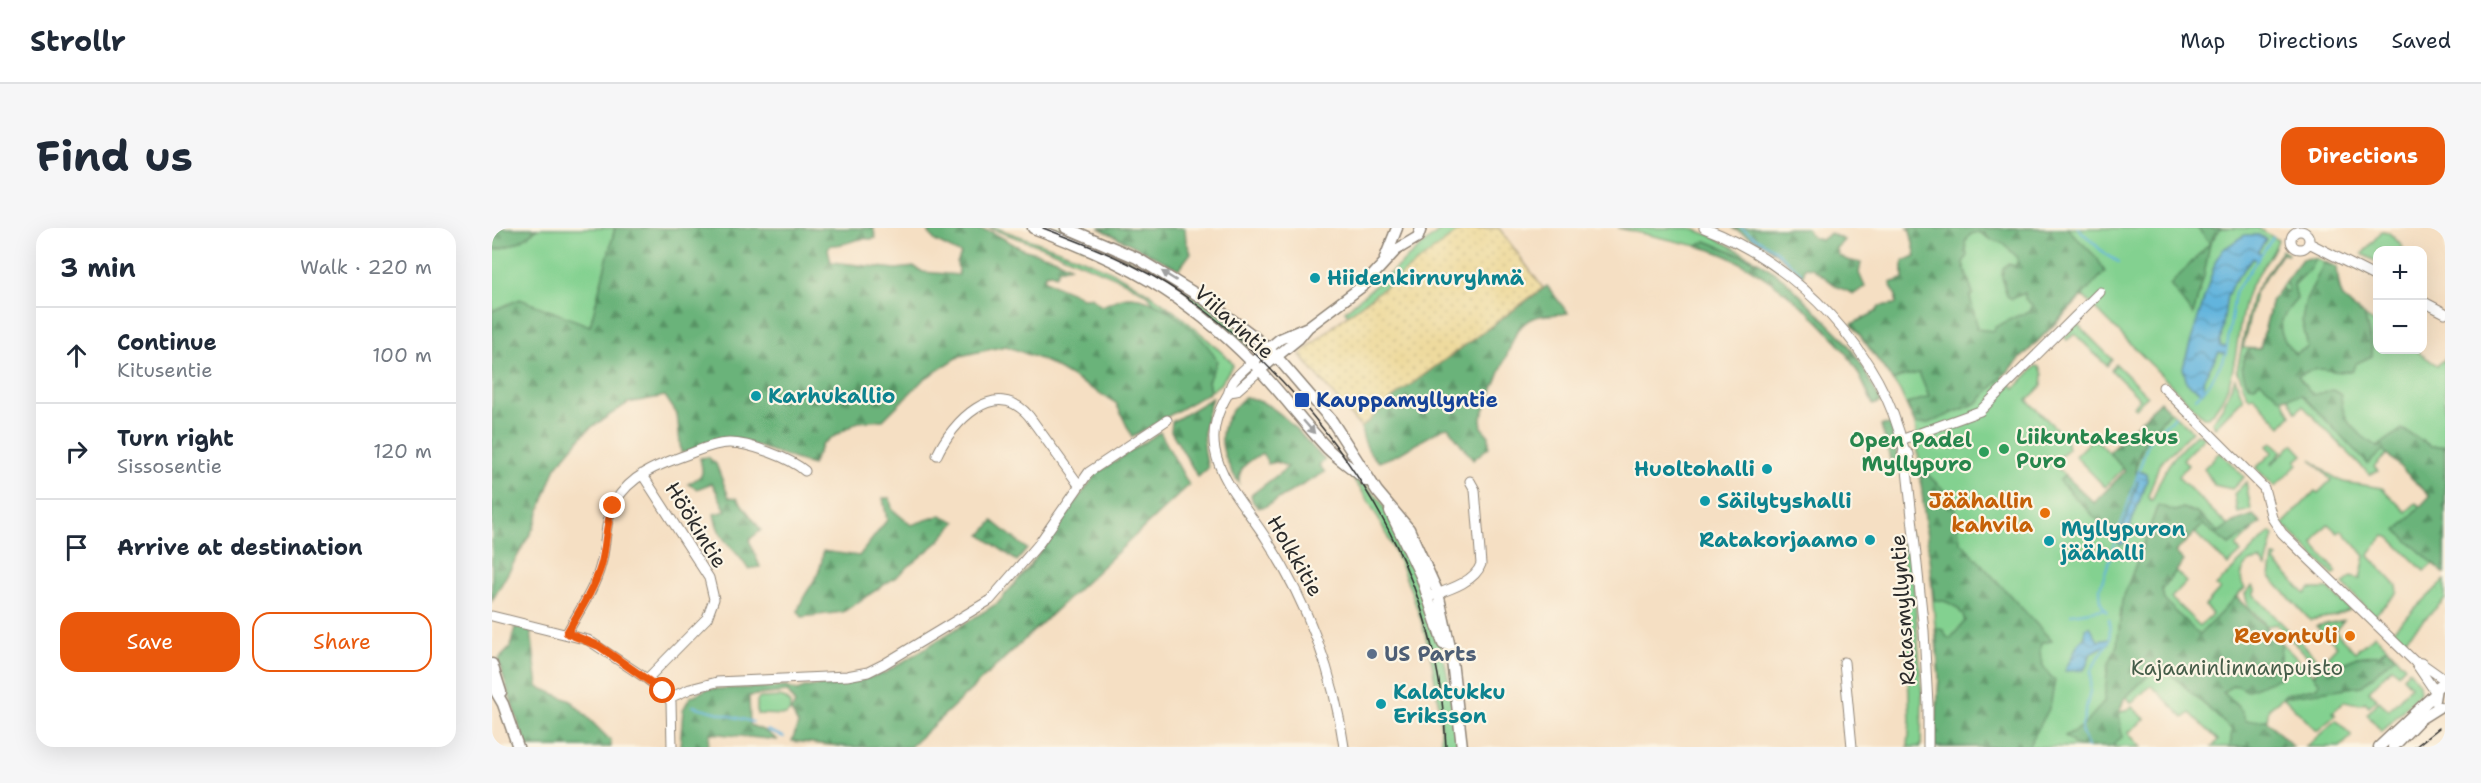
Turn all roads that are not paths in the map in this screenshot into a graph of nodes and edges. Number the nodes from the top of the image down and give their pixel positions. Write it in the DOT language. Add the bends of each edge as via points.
graph roads {
  1 [pos="1033,228"];
  2 [pos="1067,228"];
  3 [pos="1397,228"];
  4 [pos="1704,228"];
  5 [pos="1420,233"];
  6 [pos="2309,243"];
  7 [pos="1383,264"];
  8 [pos="2373,275"];
  9 [pos="2100,292"];
  10 [pos="2427,304"];
  11 [pos="2445,313"];
  12 [pos="1272,353"];
  13 [pos="1256,366"];
  14 [pos="2163,387"];
  15 [pos="1167,420"];
  16 [pos="1902,445"];
  17 [pos="937,455"];
  18 [pos="805,471"];
  19 [pos="642,474"];
  20 [pos="1470,481"];
  21 [pos="1079,485"];
  22 [pos="1377,490"];
  23 [pos="1433,595"];
  24 [pos="492,616"];
  25 [pos="567,633"];
  26 [pos="1845,662"];
  27 [pos="2415,662"];
  28 [pos="492,664"];
  29 [pos="647,679"];
  30 [pos="2445,681"];
  31 [pos="492,685"];
  32 [pos="2434,693"];
  33 [pos="669,698"];
  34 [pos="503,704"];
  35 [pos="2442,709"];
  36 [pos="518,747"];
  37 [pos="672,747"];
  38 [pos="1344,747"];
  39 [pos="1462,747"];
  40 [pos="1852,747"];
  41 [pos="1928,747"];
  42 [pos="2379,747"];
  43 [pos="2393,747"];
  1 -- 13 [label="main road, Viilarintie" via="1143,275 1189,306"];
  12 -- 2 [label="main road, Viilarintie, one-way" via="1204,299 1162,272"];
  3 -- 5 [label="street" via="1403,238"];
  3 -- 7 [label="main road"];
  4 -- 16 [label="street, Ratasmyllyntie" via="1770,263 1846,333 1883,391"];
  5 -- 7 [label="main road"];
  6 -- 8 [label="street"];
  7 -- 12 [label="main road" via="1364,285 1298,339"];
  9 -- 16 [label="street" via="1980,411"];
  10 -- 11 [label="street"];
  12 -- 13 [label="main road"];
  12 -- 22 [label="main road, Viilarintie" via="1332,421"];
  13 -- 22 [label="main road, Viilarintie, one-way" via="1329,449"];
  13 -- 38 [label="street, Holkkitie" via="1231,383 1221,405 1213,437 1217,459 1305,609 1329,674"];
  14 -- 27 [label="street" via="2264,488 2272,518 2282,533"];
  15 -- 21 [label="street" via="1099,463"];
  16 -- 41 [label="street, Ratasmyllyntie" via="1924,631"];
  17 -- 21 [label="street" via="978,405 1008,401 1025,411"];
  18 -- 19 [label="street" via="797,464 754,448 727,443 660,464"];
  19 -- 25 [label="street" via="615,501 598,573"];
  19 -- 29 [label="street, Höökintie" via="709,578 713,592 707,618"];
  20 -- 23 [label="street" via="1475,490 1478,573"];
  21 -- 33 [label="street" via="1028,558 990,600 884,664 847,676 710,684"];
  22 -- 23 [label="main road, Viilarintie" via="1409,529"];
  23 -- 39 [label="main road, Viilarintie" via="1446,626"];
  24 -- 25 [label="street"];
  25 -- 29 [label="street" via="599,646"];
  26 -- 40 [label="street"];
  27 -- 30 [label="street"];
  27 -- 32 [label="street"];
  28 -- 34 [label="main road"];
  29 -- 33 [label="street"];
  30 -- 32 [label="main road"];
  31 -- 34 [label="main road"];
  32 -- 35 [label="main road"];
  32 -- 42 [label="main road"];
  33 -- 37 [label="street"];
  34 -- 36 [label="main road"];
  35 -- 43 [label="main road" via="2420,719"];
}
